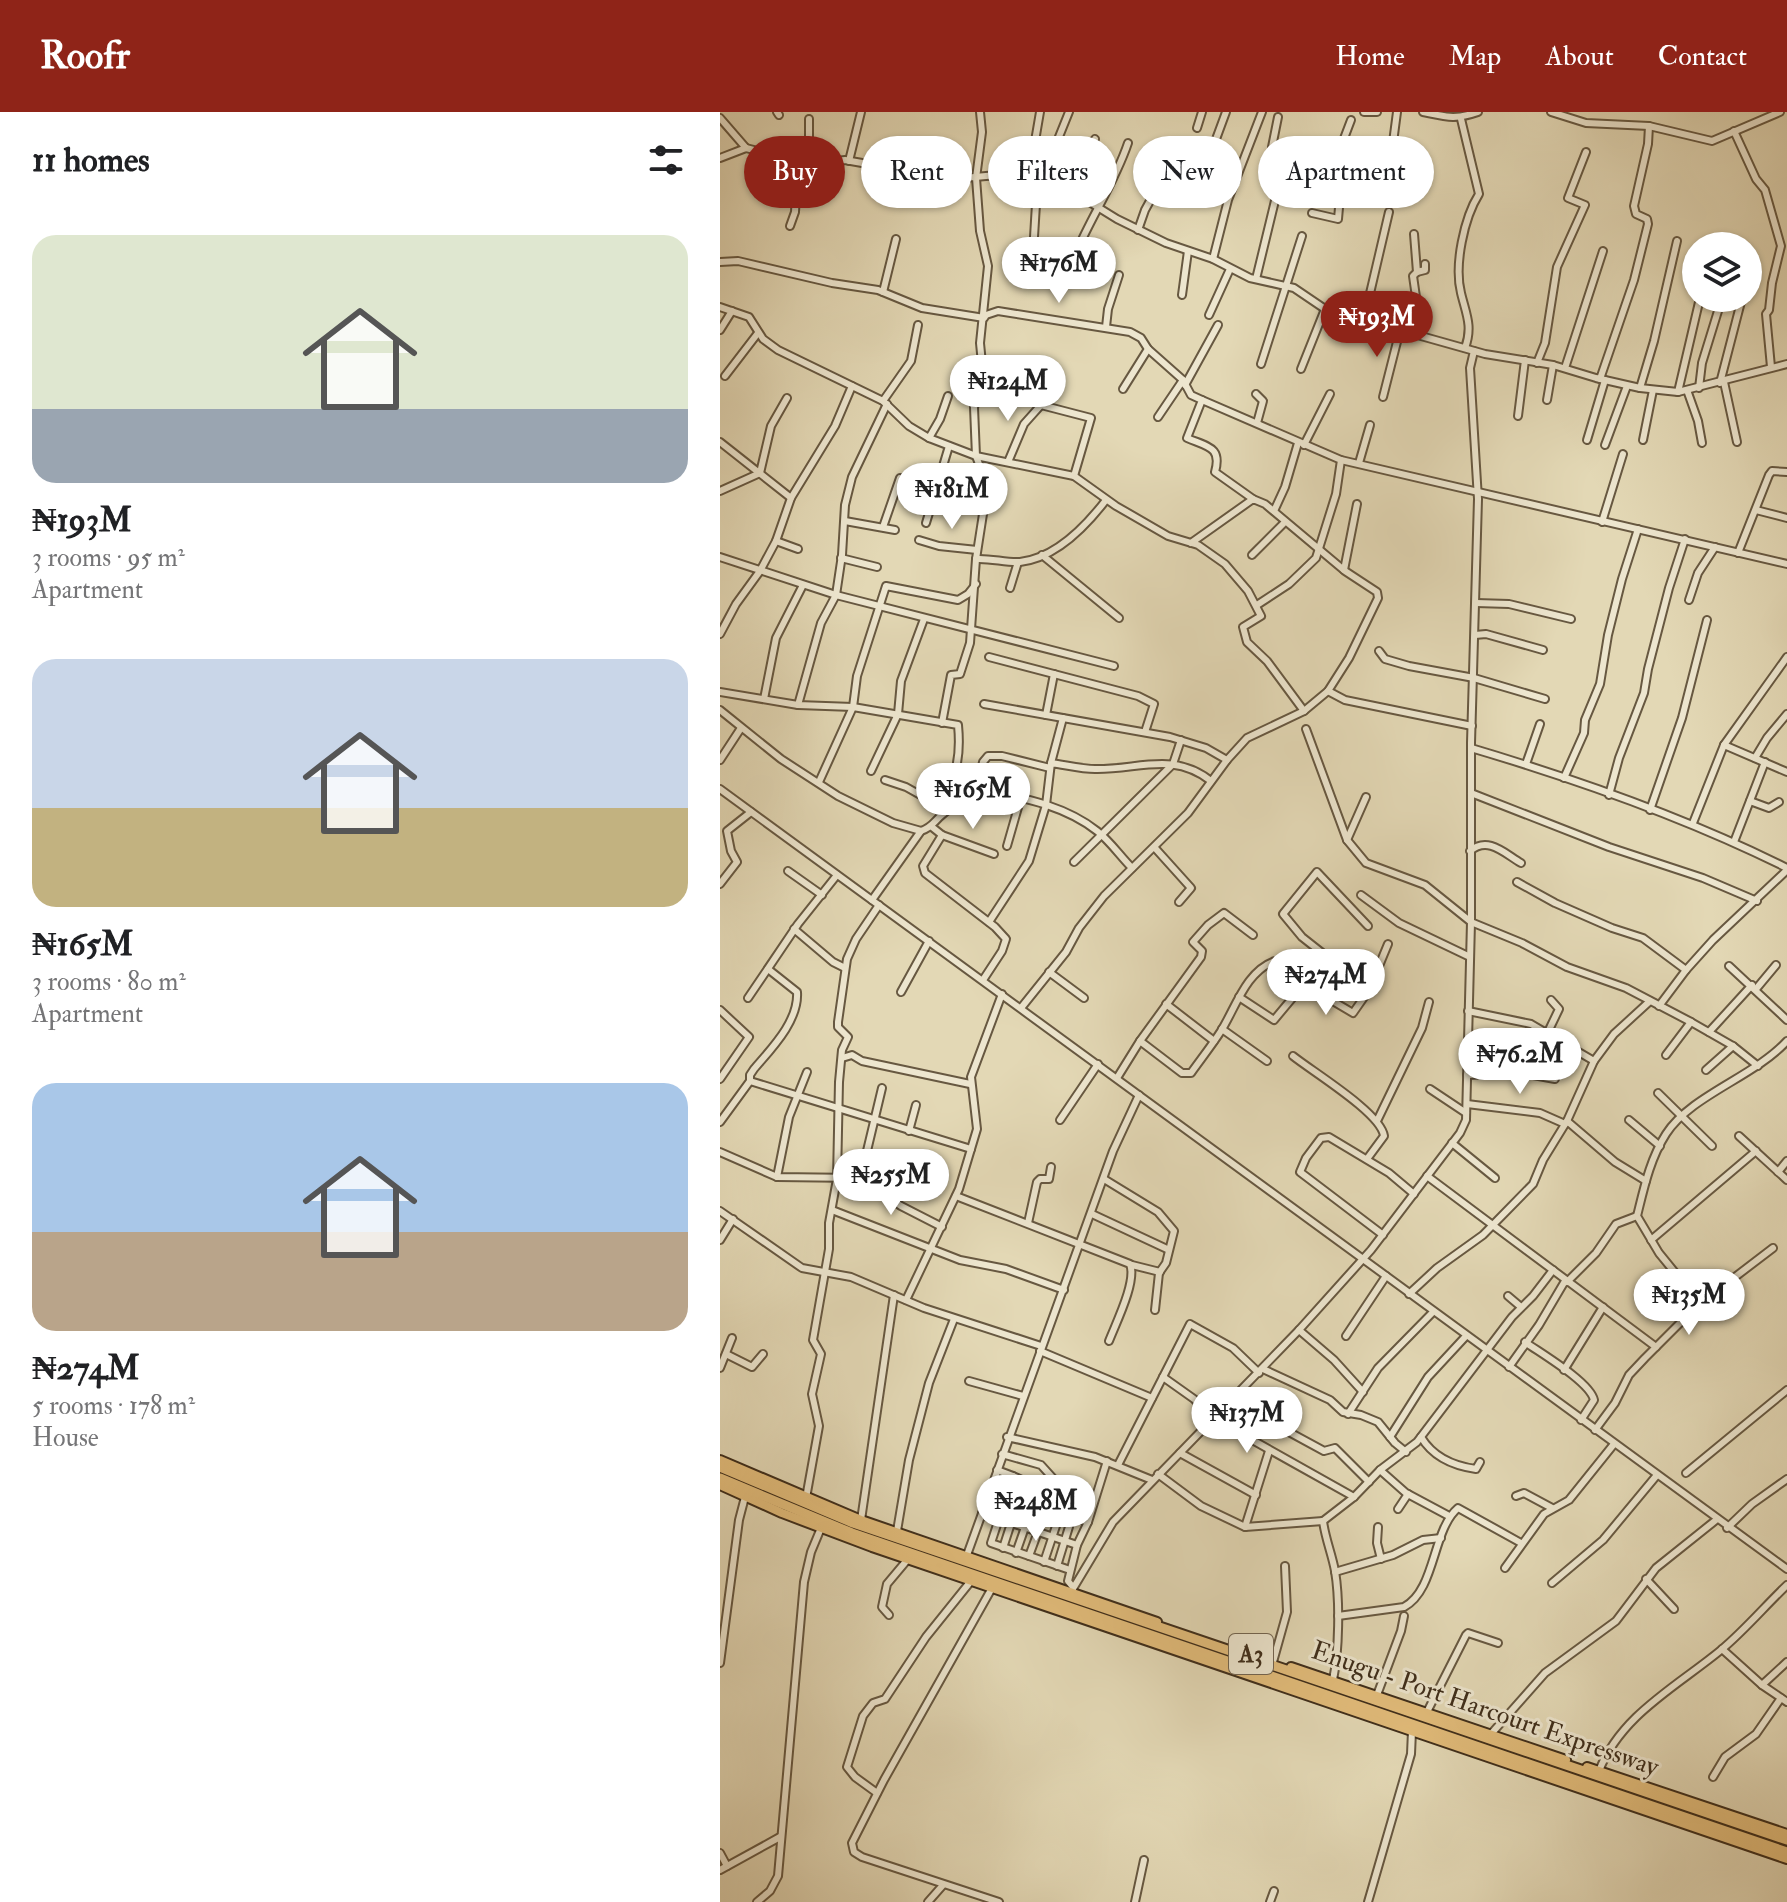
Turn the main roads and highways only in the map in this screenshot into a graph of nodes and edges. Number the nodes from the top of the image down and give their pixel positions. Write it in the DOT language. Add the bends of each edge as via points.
graph roads {
  1 [pos="720,1460"];
  2 [pos="720,1467"];
  3 [pos="720,1478"];
  4 [pos="720,1485"];
  5 [pos="1787,1834"];
  6 [pos="1787,1840"];
  7 [pos="1787,1852"];
  8 [pos="1787,1859"];
  1 -- 5 [label="main road, Enugu - Port Harcourt Expressway / A3" via="861,1520"];
  2 -- 6 [label="highway, Enugu - Port Harcourt Expressway / A3" via="853,1523"];
  3 -- 7 [label="highway, Enugu - Port Harcourt Expressway / A3" via="852,1533"];
  4 -- 8 [label="main road, Enugu - Port Harcourt Expressway / A3" via="908,1559"];
}
